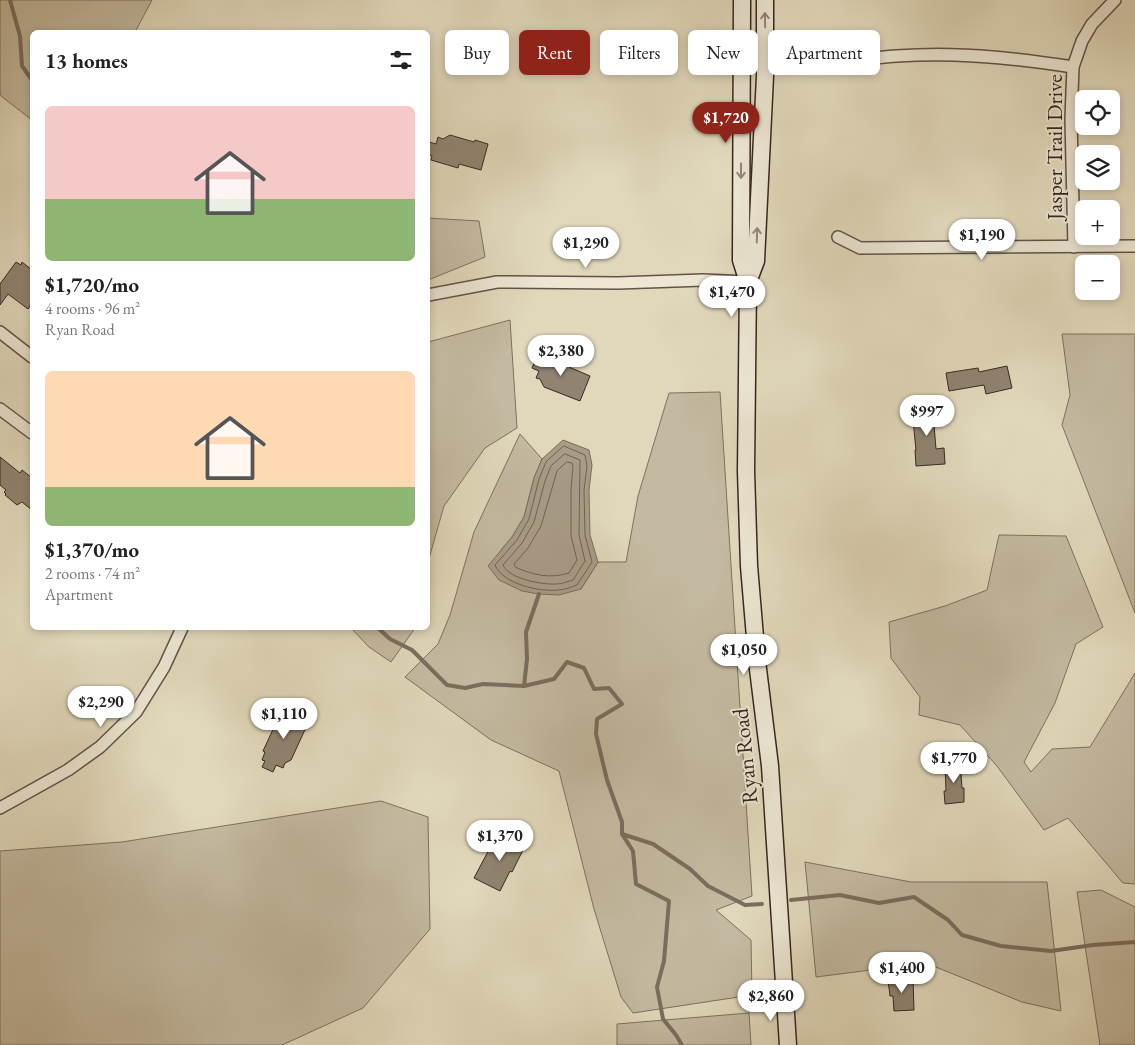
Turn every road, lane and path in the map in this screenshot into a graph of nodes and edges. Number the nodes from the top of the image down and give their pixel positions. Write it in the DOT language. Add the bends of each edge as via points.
graph roads {
  1 [pos="742,0"];
  2 [pos="765,0"];
  3 [pos="1115,0"];
  4 [pos="880,57"];
  5 [pos="1073,67"];
  6 [pos="838,237"];
  7 [pos="1135,246"];
  8 [pos="1074,247"];
  9 [pos="748,282"];
  10 [pos="430,295"];
  11 [pos="0,332"];
  12 [pos="30,355"];
  13 [pos="0,409"];
  14 [pos="30,432"];
  15 [pos="181,630"];
  16 [pos="0,808"];
  17 [pos="788,1045"];
  1 -- 9 [label="main road, Ryan Road, one-way" via="741,260"];
  9 -- 2 [label="main road, Ryan Road, one-way" via="756,261 766,76"];
  3 -- 5 [label="street, Jasper Trail Drive" via="1085,36"];
  4 -- 5 [label="street" via="966,55"];
  5 -- 8 [label="street, Jasper Trail Drive"];
  6 -- 8 [label="street" via="860,248"];
  7 -- 8 [label="street"];
  9 -- 10 [label="street" via="497,282"];
  9 -- 17 [label="main road, Ryan Road" via="746,471 749,566 770,766"];
  11 -- 12 [label="street"];
  13 -- 14 [label="street"];
  15 -- 16 [label="street" via="164,667 136,712 100,747 68,770"];
}
